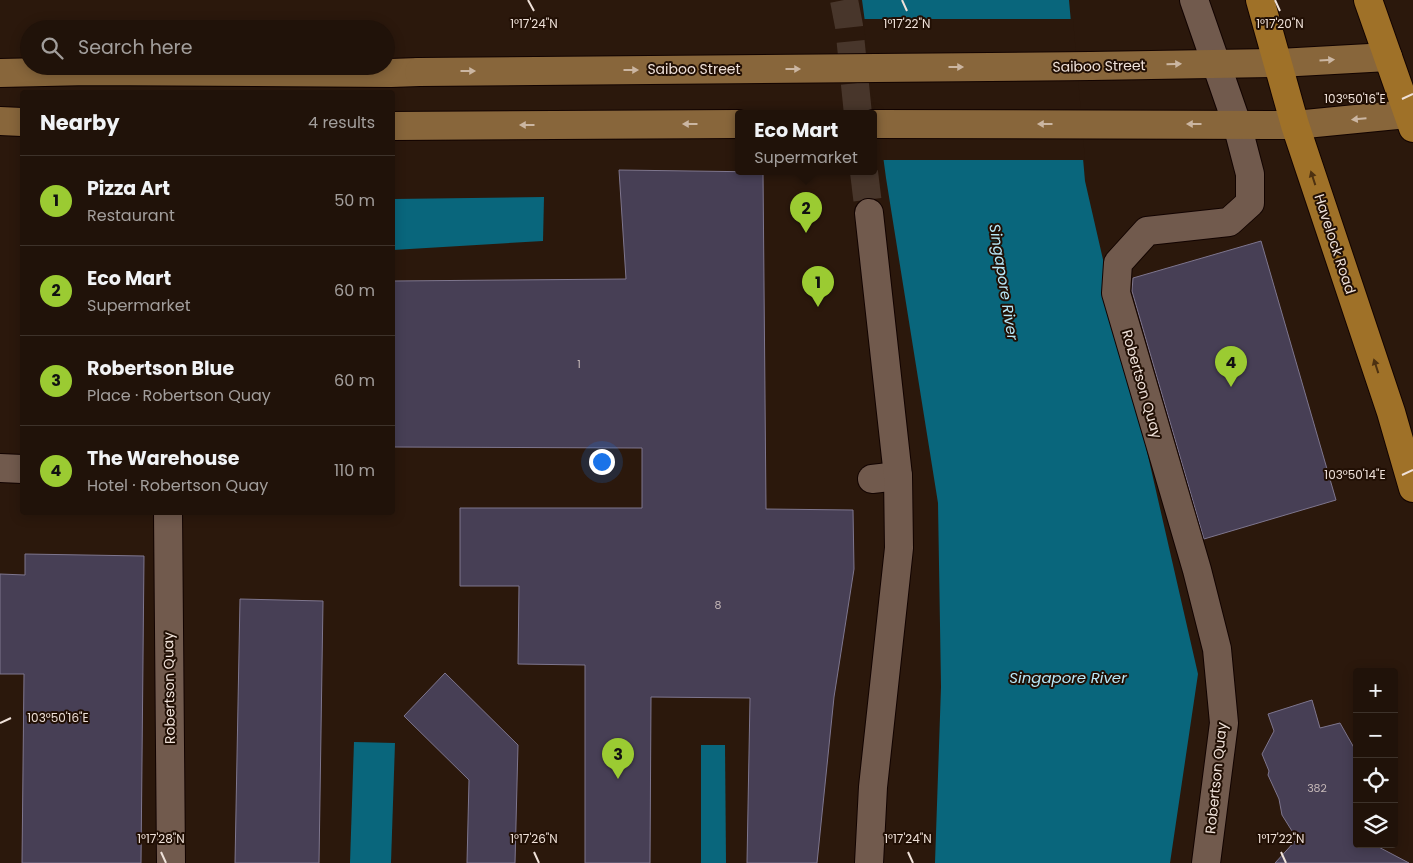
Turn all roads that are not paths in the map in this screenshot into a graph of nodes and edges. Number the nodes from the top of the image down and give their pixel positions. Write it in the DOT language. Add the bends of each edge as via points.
graph roads {
  1 [pos="1194,0"];
  2 [pos="1260,0"];
  3 [pos="1368,0"];
  4 [pos="1388,57"];
  5 [pos="1217,63"];
  6 [pos="1279,63"];
  7 [pos="0,73"];
  8 [pos="20,73"];
  9 [pos="395,74"];
  10 [pos="1410,121"];
  11 [pos="0,122"];
  12 [pos="20,122"];
  13 [pos="735,124"];
  14 [pos="877,124"];
  15 [pos="1237,124"];
  16 [pos="1295,125"];
  17 [pos="395,126"];
  18 [pos="869,213"];
  19 [pos="0,468"];
  20 [pos="20,469"];
  21 [pos="1413,488"];
  22 [pos="168,515"];
  23 [pos="171,863"];
  24 [pos="869,863"];
  25 [pos="1206,863"];
  1 -- 5 [label="street, Robertson Quay"];
  2 -- 6 [label="main road, Havelock Road"];
  3 -- 4 [label="main road"];
  6 -- 4 [label="street, Saiboo Street, one-way"];
  4 -- 10 [label="main road"];
  5 -- 6 [label="street, Saiboo Street"];
  9 -- 5 [label="street, Saiboo Street, one-way, bridge"];
  5 -- 15 [label="street, Robertson Quay"];
  6 -- 16 [label="main road, Havelock Road"];
  7 -- 8 [label="street, Saiboo Street, one-way, bridge"];
  10 -- 16 [label="street, one-way"];
  11 -- 12 [label="street"];
  13 -- 17 [label="street, one-way"];
  15 -- 14 [label="street, one-way"];
  15 -- 16 [label="street"];
  15 -- 25 [label="street, Robertson Quay" via="1250,174 1250,203 1228,222 1147,231 1118,263 1116,293 1217,649 1224,723"];
  21 -- 16 [label="main road, Havelock Road, one-way"];
  18 -- 24 [label="street" via="885,478 899,548 873,786"];
  19 -- 20 [label="street"];
  22 -- 23 [label="street, Robertson Quay"];
}
